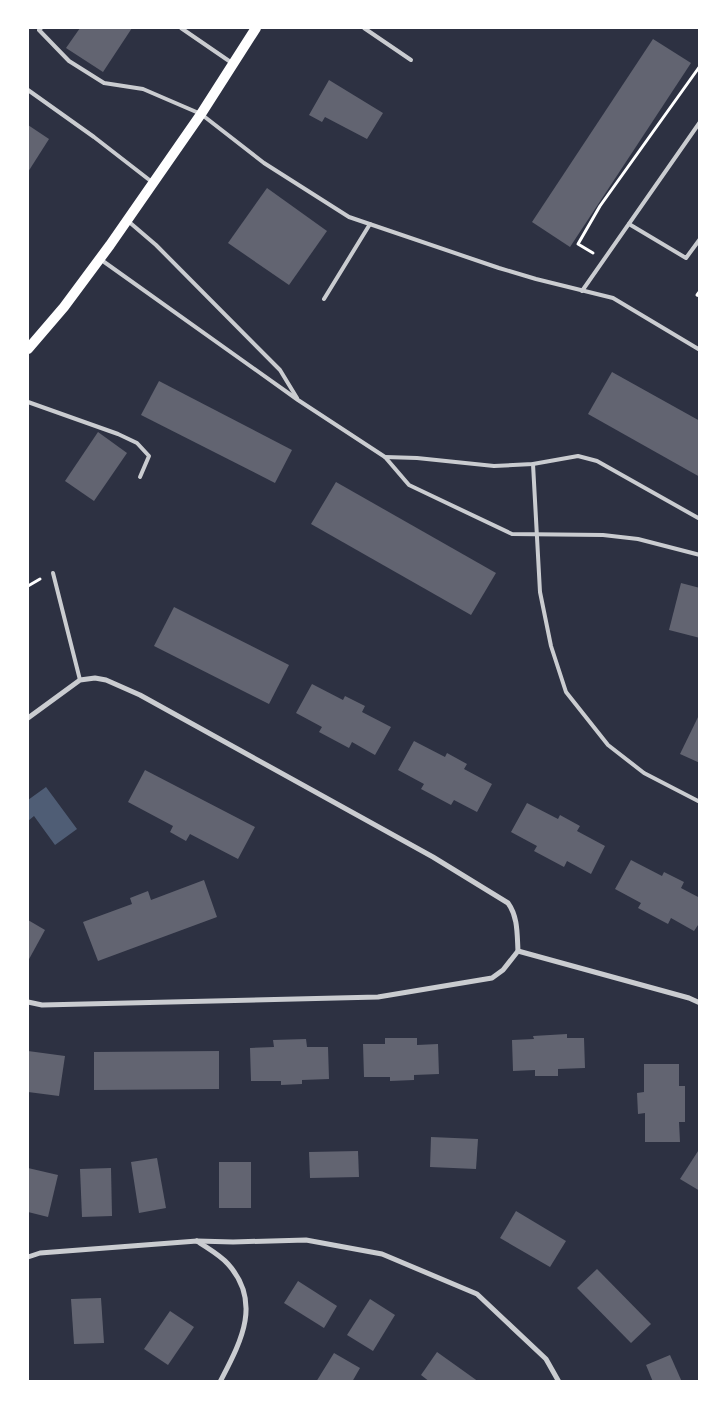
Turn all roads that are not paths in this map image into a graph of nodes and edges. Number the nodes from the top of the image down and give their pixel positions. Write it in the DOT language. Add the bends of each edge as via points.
graph roads {
  1 [pos="41,28"];
  2 [pos="180,28"];
  3 [pos="256,28"];
  4 [pos="364,28"];
  5 [pos="411,60"];
  6 [pos="232,63"];
  7 [pos="28,90"];
  8 [pos="201,114"];
  9 [pos="700,122"];
  10 [pos="152,183"];
  11 [pos="127,221"];
  12 [pos="370,224"];
  13 [pos="628,224"];
  14 [pos="700,239"];
  15 [pos="100,259"];
  16 [pos="582,291"];
  17 [pos="324,299"];
  18 [pos="28,349"];
  19 [pos="700,350"];
  20 [pos="298,400"];
  21 [pos="28,402"];
  22 [pos="386,457"];
  23 [pos="533,464"];
  24 [pos="140,477"];
  25 [pos="700,519"];
  26 [pos="537,535"];
  27 [pos="700,555"];
  28 [pos="53,573"];
  29 [pos="80,680"];
  30 [pos="28,718"];
  31 [pos="700,802"];
  32 [pos="518,951"];
  33 [pos="28,1002"];
  34 [pos="700,1002"];
  35 [pos="197,1241"];
  36 [pos="28,1257"];
  37 [pos="220,1382"];
  38 [pos="559,1382"];
  1 -- 8 [label="lane" via="39,30 69,61 104,83 143,89"];
  2 -- 6 [label="lane"];
  3 -- 6 [label="main road"];
  4 -- 5 [label="lane"];
  6 -- 8 [label="main road"];
  7 -- 10 [label="lane"];
  8 -- 10 [label="main road"];
  8 -- 12 [label="lane" via="264,164 349,217"];
  9 -- 13 [label="lane"];
  10 -- 11 [label="main road"];
  11 -- 15 [label="main road"];
  11 -- 20 [label="lane" via="156,245 280,370"];
  12 -- 16 [label="lane" via="498,268"];
  12 -- 17 [label="lane"];
  13 -- 14 [label="lane" via="686,258"];
  13 -- 16 [label="lane"];
  15 -- 18 [label="main road"];
  15 -- 20 [label="lane"];
  16 -- 19 [label="lane" via="613,298"];
  20 -- 22 [label="lane"];
  21 -- 24 [label="lane" via="136,443 148,456"];
  22 -- 23 [label="lane" via="494,466"];
  22 -- 26 [label="lane" via="409,485 512,534"];
  23 -- 25 [label="lane" via="578,456 597,461"];
  23 -- 26 [label="lane"];
  26 -- 27 [label="lane" via="603,535 638,539"];
  26 -- 31 [label="lane" via="540,592 550,646 566,692 608,745 644,773"];
  28 -- 29 [label="lane"];
  29 -- 30 [label="street"];
  29 -- 32 [label="street" via="106,680 140,694 432,856 508,902 517,920"];
  32 -- 33 [label="street" via="492,978 378,997 42,1005"];
  32 -- 34 [label="street"];
  35 -- 36 [label="street" via="40,1253"];
  35 -- 37 [label="street" via="227,1263 240,1280 246,1298 245,1327"];
  35 -- 38 [label="street" via="306,1240 382,1254 477,1294 546,1359"];
}
